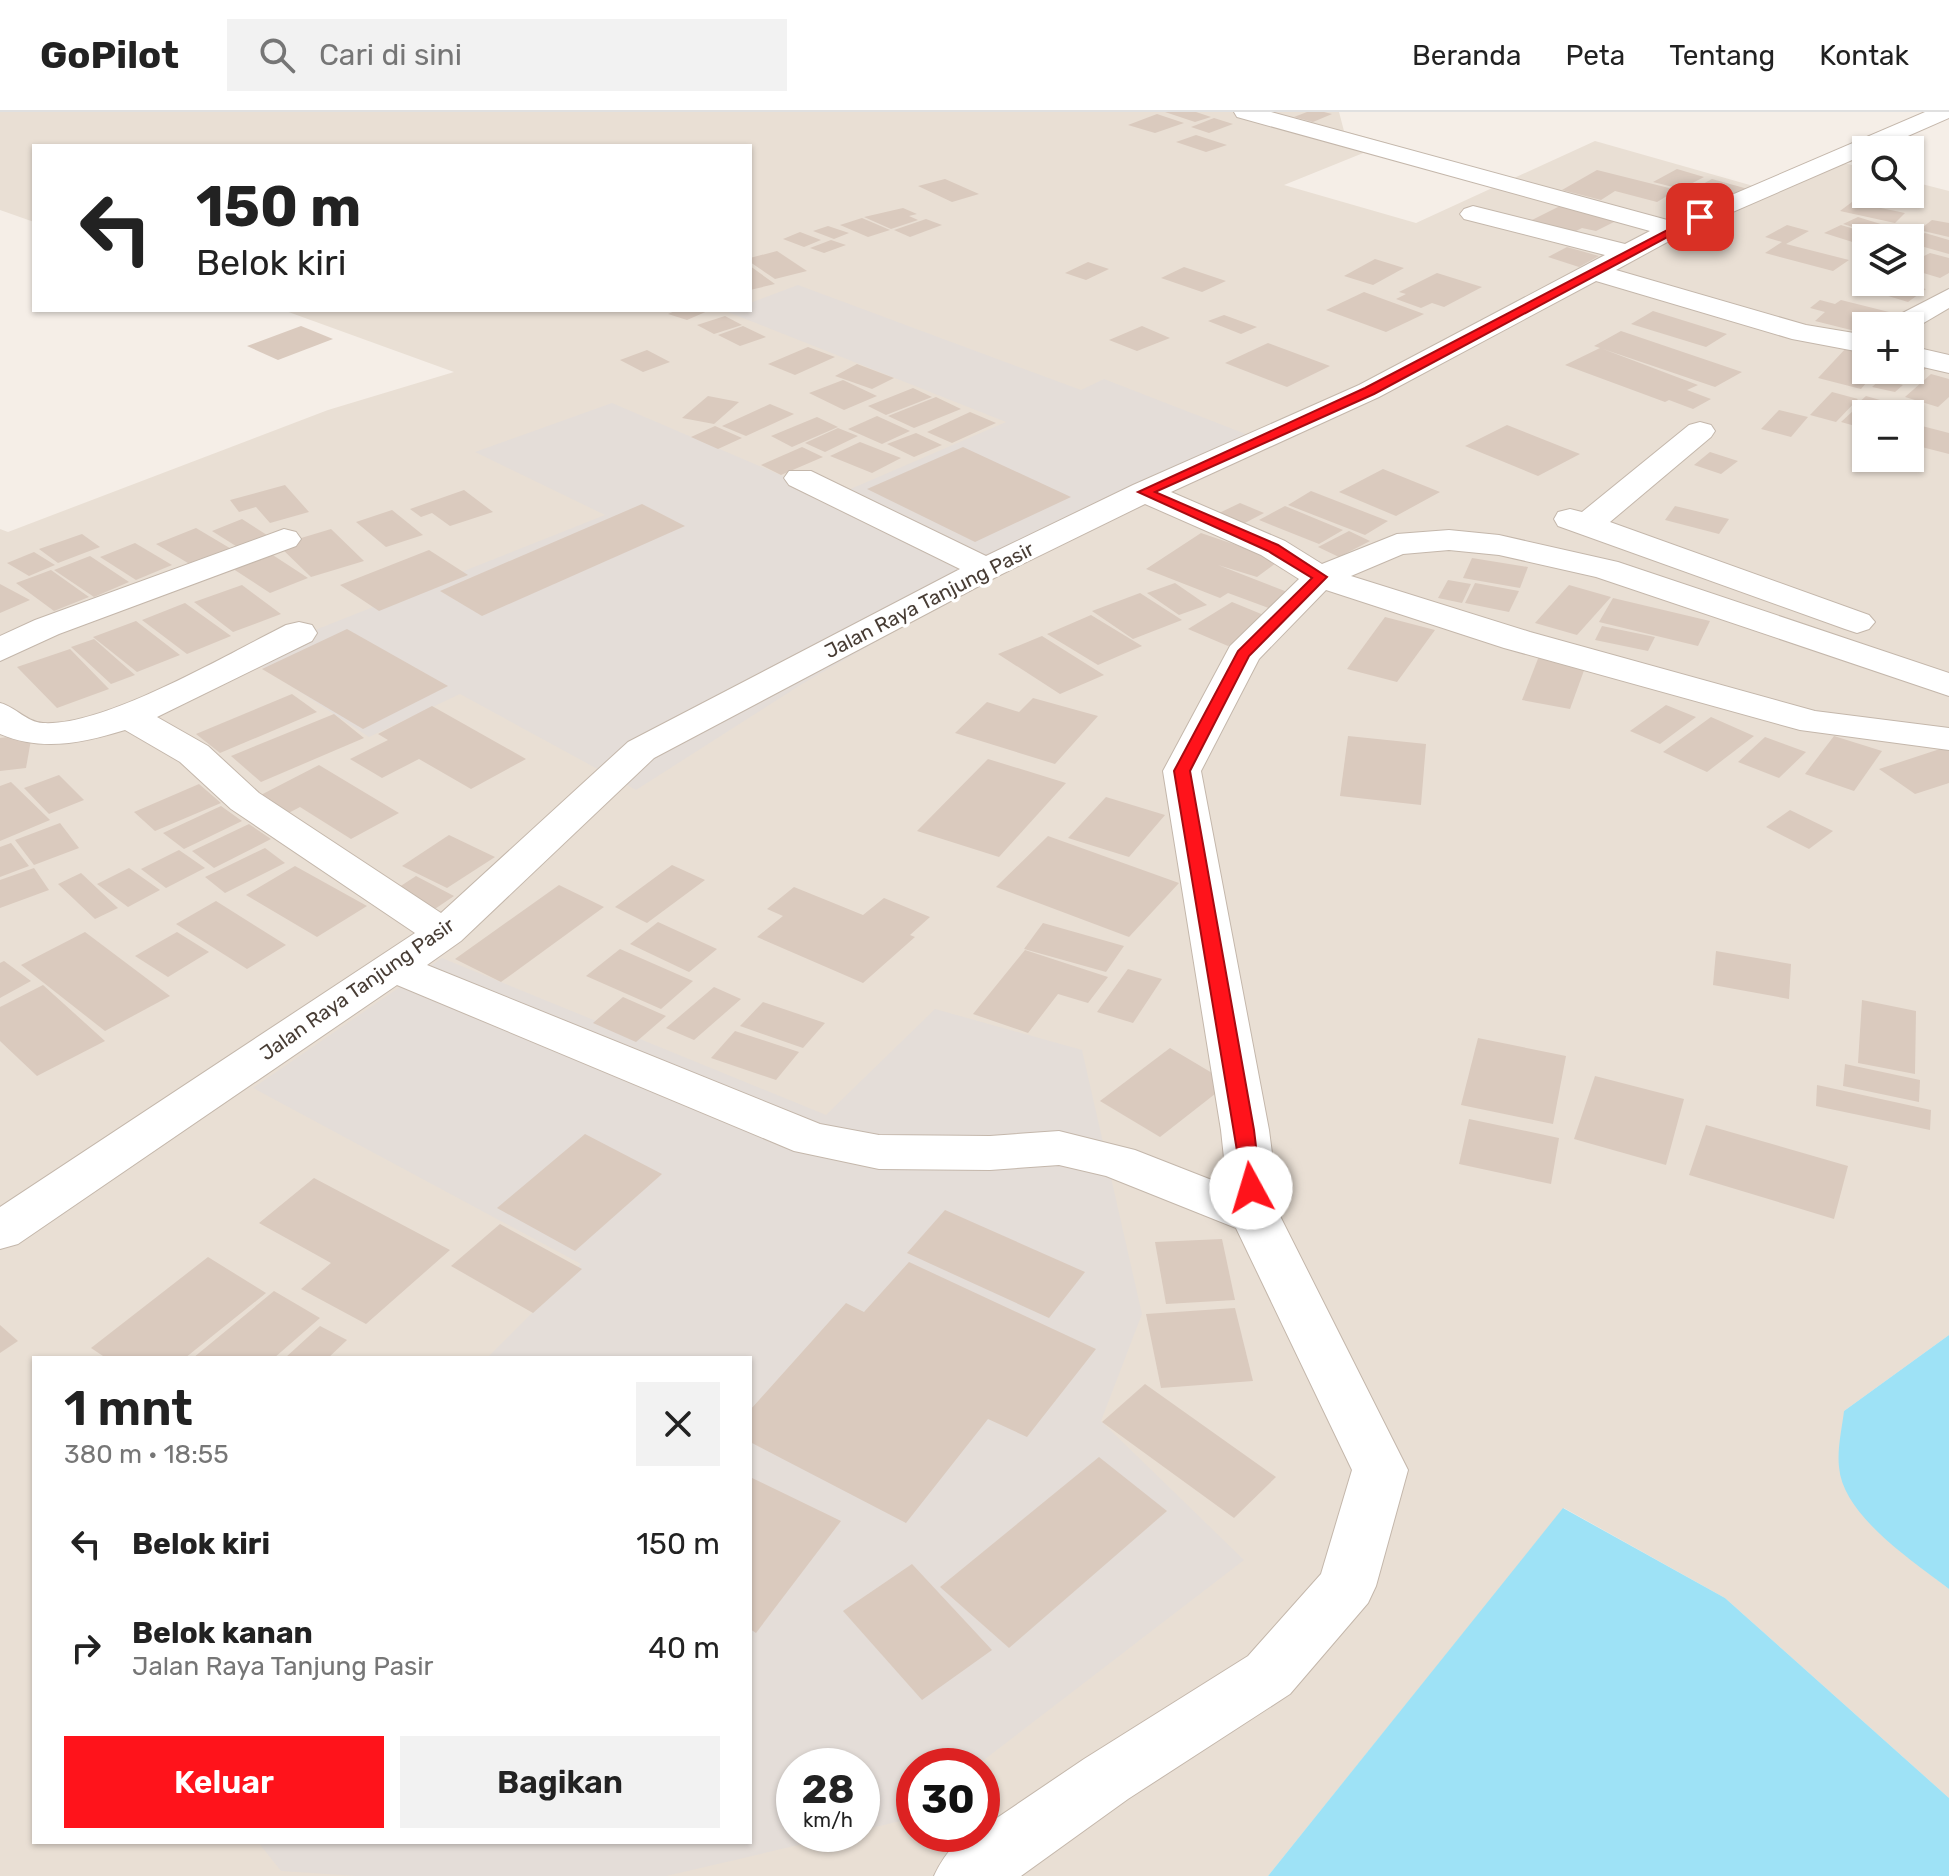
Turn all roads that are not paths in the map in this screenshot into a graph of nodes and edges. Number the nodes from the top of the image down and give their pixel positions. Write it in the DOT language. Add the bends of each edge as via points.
graph roads {
  1 [pos="1245,112"];
  2 [pos="1944,112"];
  3 [pos="1473,214"];
  4 [pos="1673,229"];
  5 [pos="1629,253"];
  6 [pos="1595,272"];
  7 [pos="1949,297"];
  8 [pos="1923,312"];
  9 [pos="1852,342"];
  10 [pos="1924,358"];
  11 [pos="1949,364"];
  12 [pos="1700,431"];
  13 [pos="800,478"];
  14 [pos="1144,492"];
  15 [pos="284,539"];
  16 [pos="986,569"];
  17 [pos="1315,573"];
  18 [pos="299,633"];
  19 [pos="0,650"];
  20 [pos="1949,657"];
  21 [pos="1949,685"];
  22 [pos="0,714"];
  23 [pos="129,716"];
  24 [pos="1949,739"];
  25 [pos="446,932"];
  26 [pos="393,967"];
  27 [pos="1241,1210"];
  28 [pos="0,1231"];
  29 [pos="967,1876"];
  1 -- 4 [label="street"];
  2 -- 4 [label="street, Jalan Raya Tanjung Pasir"];
  3 -- 5 [label="street"];
  4 -- 5 [label="street, Jalan Raya Tanjung Pasir"];
  5 -- 6 [label="street, Jalan Raya Tanjung Pasir"];
  6 -- 9 [label="street" via="1802,333"];
  6 -- 14 [label="street, Jalan Raya Tanjung Pasir" via="1369,391"];
  7 -- 8 [label="street"];
  10 -- 11 [label="street"];
  12 -- 20 [label="street" via="1579,521"];
  13 -- 16 [label="street"];
  14 -- 16 [label="street, Jalan Raya Tanjung Pasir"];
  14 -- 17 [label="street" via="1273,548"];
  15 -- 19 [label="street" via="47,627"];
  16 -- 25 [label="street, Jalan Raya Tanjung Pasir" via="641,750"];
  17 -- 21 [label="street" via="1397,544 1449,540 1499,545 1606,569"];
  17 -- 24 [label="street" via="1517,640 1813,722"];
  17 -- 27 [label="street" via="1243,654 1182,771 1242,1115"];
  18 -- 23 [label="street"];
  22 -- 23 [label="street" via="10,726 47,734 80,732"];
  23 -- 25 [label="street" via="194,754 245,801 413,916"];
  25 -- 26 [label="street, Jalan Raya Tanjung Pasir"];
  26 -- 27 [label="street" via="811,1139 879,1152 1059,1148 1118,1162"];
  26 -- 28 [label="street, Jalan Raya Tanjung Pasir"];
  27 -- 29 [label="street" via="1380,1470 1347,1586 1269,1675"];
}
